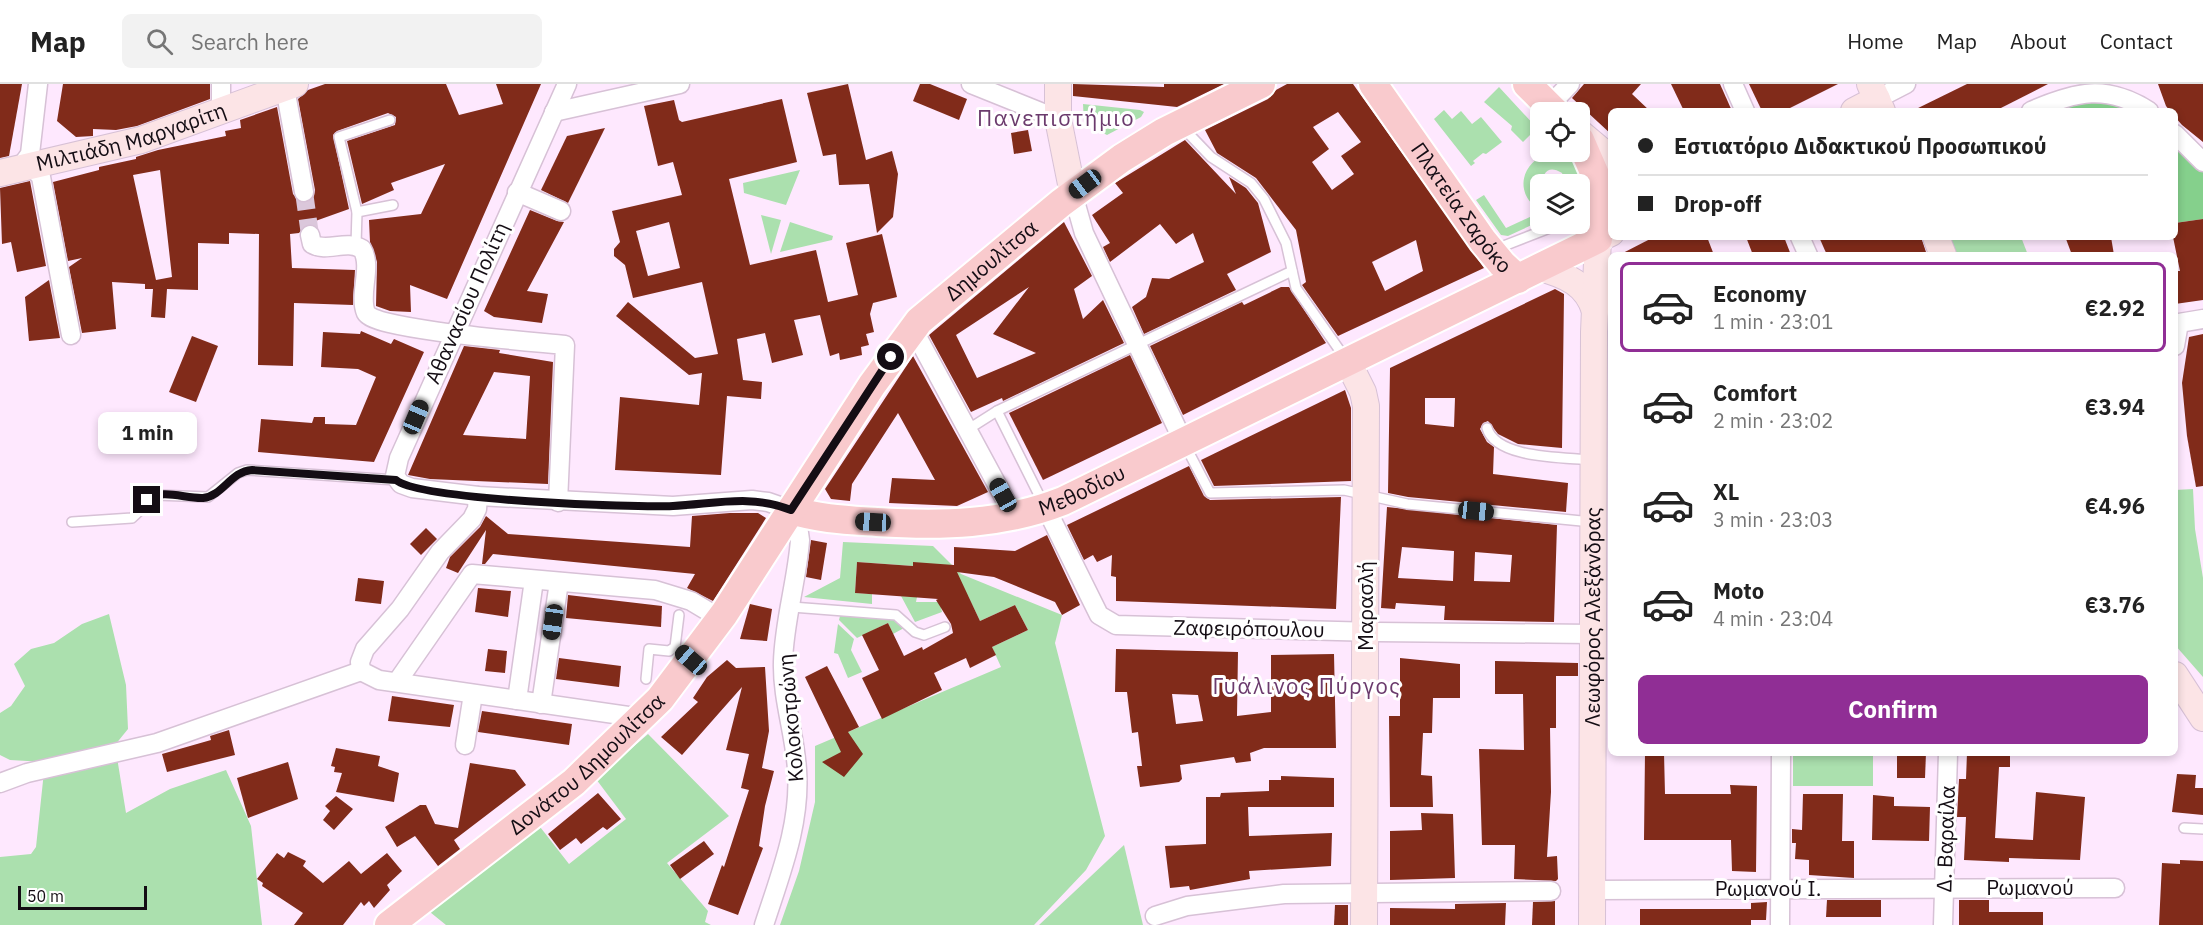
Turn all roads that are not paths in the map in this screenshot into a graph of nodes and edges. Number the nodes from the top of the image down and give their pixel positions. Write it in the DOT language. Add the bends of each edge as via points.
graph roads {
  1 [pos="38,84"];
  2 [pos="221,84"];
  3 [pos="567,84"];
  4 [pos="680,84"];
  5 [pos="971,84"];
  6 [pos="1058,84"];
  7 [pos="1261,84"];
  8 [pos="1570,84"];
  9 [pos="1733,84"];
  10 [pos="1906,84"];
  11 [pos="290,86"];
  12 [pos="1377,87"];
  13 [pos="1876,98"];
  14 [pos="1542,99"];
  15 [pos="1743,108"];
  16 [pos="1859,108"];
  17 [pos="2038,108"];
  18 [pos="2145,108"];
  19 [pos="221,112"];
  20 [pos="554,112"];
  21 [pos="1058,119"];
  22 [pos="390,120"];
  23 [pos="1166,131"];
  24 [pos="2178,137"];
  25 [pos="1590,141"];
  26 [pos="2203,149"];
  27 [pos="1608,156"];
  28 [pos="1590,160"];
  29 [pos="2203,162"];
  30 [pos="10,170"];
  31 [pos="304,192"];
  32 [pos="518,192"];
  33 [pos="1072,194"];
  34 [pos="393,205"];
  35 [pos="561,211"];
  36 [pos="357,212"];
  37 [pos="1535,234"];
  38 [pos="310,235"];
  39 [pos="1604,236"];
  40 [pos="1484,241"];
  41 [pos="356,245"];
  42 [pos="1292,272"];
  43 [pos="1529,273"];
  44 [pos="1595,311"];
  45 [pos="2203,319"];
  46 [pos="2178,324"];
  47 [pos="913,329"];
  48 [pos="71,335"];
  49 [pos="452,335"];
  50 [pos="1137,345"];
  51 [pos="1348,362"];
  52 [pos="1603,403"];
  53 [pos="997,411"];
  54 [pos="1486,428"];
  55 [pos="967,430"];
  56 [pos="1184,443"];
  57 [pos="1594,460"];
  58 [pos="396,480"];
  59 [pos="478,496"];
  60 [pos="1366,496"];
  61 [pos="558,502"];
  62 [pos="1046,508"];
  63 [pos="791,510"];
  64 [pos="1014,516"];
  65 [pos="72,522"];
  66 [pos="1593,522"];
  67 [pos="534,580"];
  68 [pos="559,582"];
  69 [pos="792,607"];
  70 [pos="679,615"];
  71 [pos="721,619"];
  72 [pos="945,627"];
  73 [pos="1365,632"];
  74 [pos="1602,634"];
  75 [pos="683,654"];
  76 [pos="362,671"];
  77 [pos="646,679"];
  78 [pos="2178,680"];
  79 [pos="397,682"];
  80 [pos="473,694"];
  81 [pos="517,700"];
  82 [pos="541,704"];
  83 [pos="642,718"];
  84 [pos="2203,718"];
  85 [pos="465,745"];
  86 [pos="1781,756"];
  87 [pos="1948,756"];
  88 [pos="0,783"];
  89 [pos="2184,828"];
  90 [pos="2203,829"];
  91 [pos="1944,888"];
  92 [pos="2115,888"];
  93 [pos="1780,889"];
  94 [pos="1592,890"];
  95 [pos="1551,891"];
  96 [pos="1364,892"];
  97 [pos="1155,916"];
  98 [pos="389,925"];
  99 [pos="764,925"];
  100 [pos="1364,925"];
  101 [pos="1592,925"];
  102 [pos="1780,925"];
  103 [pos="1943,925"];
  1 -- 30 [label="street" via="30,154"];
  2 -- 19 [label="street"];
  3 -- 20 [label="street, Αθανασίου Πολίτη"];
  4 -- 20 [label="street"];
  5 -- 21 [label="street"];
  6 -- 21 [label="main road"];
  7 -- 23 [label="main road, Δημουλίτσα"];
  8 -- 14 [label="street"];
  9 -- 15 [label="street"];
  10 -- 13 [label="street"];
  11 -- 19 [label="main road, Μιλτιάδη Μαργαρίτη"];
  11 -- 31 [label="street"];
  12 -- 40 [label="main road, Πλατεία Σαρόκο"];
  13 -- 16 [label="main road"];
  17 -- 18 [label="street" via="2073,92 2096,87 2125,93"];
  19 -- 30 [label="main road, Μιλτιάδη Μαργαρίτη" via="141,140"];
  20 -- 32 [label="street, Αθανασίου Πολίτη"];
  21 -- 33 [label="main road"];
  22 -- 36 [label="lane" via="339,137"];
  23 -- 33 [label="main road, Δημουλίτσα" via="1124,149"];
  23 -- 42 [label="lane" via="1243,176 1260,194 1282,234"];
  24 -- 26 [label="lane"];
  24 -- 29 [label="street"];
  25 -- 27 [label="main road"];
  28 -- 39 [label="main road" via="1594,204"];
  30 -- 48 [label="street" via="35,170 41,177"];
  32 -- 35 [label="street"];
  32 -- 49 [label="street, Αθανασίου Πολίτη"];
  33 -- 47 [label="main road, Δημουλίτσα"];
  33 -- 50 [label="street" via="1082,227"];
  34 -- 36 [label="lane"];
  36 -- 41 [label="lane"];
  37 -- 40 [label="lane" via="1501,248"];
  38 -- 41 [label="street" via="317,247"];
  39 -- 43 [label="main road, Πλατεία Σαρόκο"];
  39 -- 44 [label="main road, Λεωφόρος Αλεξάνδρας"];
  40 -- 43 [label="main road, Πλατεία Σαρόκο" via="1502,264"];
  41 -- 49 [label="street" via="365,257 368,316"];
  42 -- 50 [label="lane"];
  42 -- 51 [label="lane" via="1302,300"];
  43 -- 44 [label="main road" via="1573,280 1589,294"];
  43 -- 51 [label="main road"];
  44 -- 52 [label="main road, Λεωφόρος Αλεξάνδρας"];
  45 -- 46 [label="street"];
  47 -- 55 [label="street"];
  47 -- 63 [label="main road, Δημουλίτσα"];
  49 -- 58 [label="street, Αθανασίου Πολίτη" via="399,458"];
  49 -- 61 [label="street" via="565,345"];
  50 -- 53 [label="lane"];
  50 -- 56 [label="street"];
  51 -- 56 [label="main road"];
  51 -- 60 [label="main road, Μαρασλή" via="1366,401"];
  52 -- 57 [label="main road, Λεωφόρος Αλεξάνδρας"];
  53 -- 55 [label="lane"];
  53 -- 62 [label="lane"];
  54 -- 57 [label="lane" via="1490,438 1510,450"];
  55 -- 64 [label="street"];
  56 -- 60 [label="lane" via="1210,493 1344,490"];
  56 -- 62 [label="main road, Μεθοδίου"];
  57 -- 66 [label="main road, Λεωφόρος Αλεξάνδρας"];
  58 -- 59 [label="street" via="412,488"];
  58 -- 65 [label="lane" via="247,470 208,496 156,495 132,518"];
  59 -- 61 [label="street"];
  59 -- 76 [label="street" via="472,519 440,552 400,609 365,649 360,662"];
  60 -- 66 [label="lane" via="1407,504"];
  60 -- 73 [label="main road, Μαρασλή"];
  61 -- 63 [label="street" via="674,506 752,500"];
  62 -- 64 [label="main road, Μεθοδίου"];
  62 -- 73 [label="street, Ζαφειρόπουλου" via="1097,611 1110,624"];
  63 -- 64 [label="main road, Μεθοδίου" via="837,520 921,525 968,524"];
  63 -- 69 [label="street, Κολοκοτρώνη" via="800,535"];
  63 -- 71 [label="main road, Δονάτου Δημουλίτσα"];
  66 -- 74 [label="main road, Λεωφόρος Αλεξάνδρας"];
  67 -- 68 [label="street"];
  67 -- 79 [label="street" via="472,574"];
  67 -- 81 [label="street"];
  68 -- 71 [label="street" via="669,593 699,604"];
  68 -- 82 [label="street"];
  69 -- 72 [label="lane" via="896,615 924,635"];
  69 -- 99 [label="street, Κολοκοτρώνη" via="783,678 797,788 789,846"];
  70 -- 75 [label="lane"];
  71 -- 75 [label="main road, Δονάτου Δημουλίτσα"];
  73 -- 74 [label="street, Ζαφειρόπουλου"];
  73 -- 96 [label="main road, Μαρασλή"];
  74 -- 94 [label="main road, Λεωφόρος Αλεξάνδρας"];
  75 -- 77 [label="lane" via="649,649"];
  75 -- 83 [label="main road, Δονάτου Δημουλίτσα"];
  76 -- 79 [label="street" via="371,677"];
  76 -- 88 [label="street" via="157,743 27,773"];
  78 -- 84 [label="main road"];
  79 -- 80 [label="street"];
  80 -- 81 [label="street"];
  80 -- 85 [label="street"];
  81 -- 82 [label="street"];
  82 -- 83 [label="street"];
  83 -- 98 [label="main road, Δονάτου Δημουλίτσα" via="574,782"];
  86 -- 93 [label="street"];
  87 -- 91 [label="street, Δ. Βαραίλα"];
  89 -- 90 [label="lane"];
  91 -- 92 [label="street, Ρωμανού"];
  91 -- 93 [label="street, Ρωμανού Ι."];
  91 -- 103 [label="street, Δ. Βαραίλα"];
  93 -- 94 [label="street, Ρωμανού Ι."];
  93 -- 102 [label="street"];
  94 -- 101 [label="main road, Λεωφόρος Αλεξάνδρας"];
  95 -- 96 [label="street"];
  96 -- 97 [label="street" via="1268,896 1188,906"];
  96 -- 100 [label="main road, Μαρασλή"];
}
